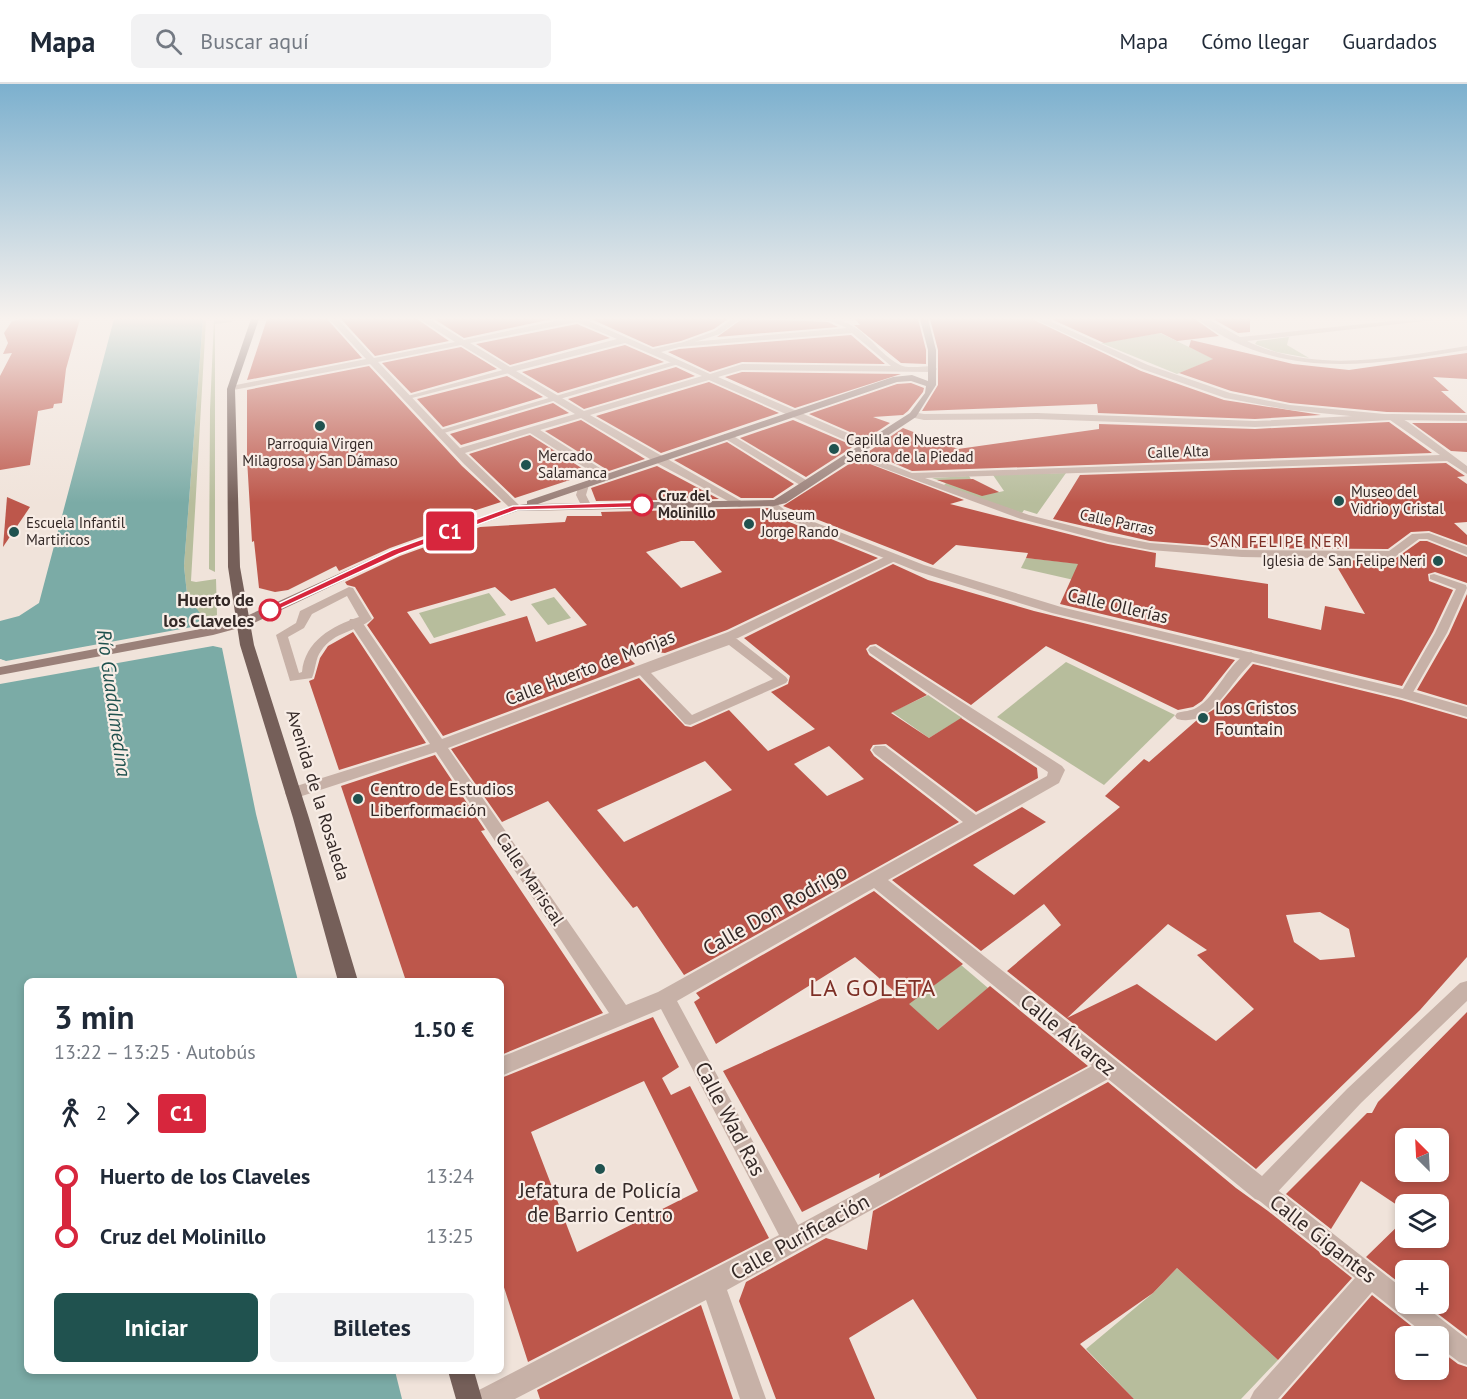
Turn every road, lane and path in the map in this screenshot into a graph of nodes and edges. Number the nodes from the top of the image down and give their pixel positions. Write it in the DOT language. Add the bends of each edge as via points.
graph roads {
  1 [pos="234,380"];
  2 [pos="276,380"];
  3 [pos="391,380"];
  4 [pos="471,380"];
  5 [pos="527,380"];
  6 [pos="620,380"];
  7 [pos="698,380"];
  8 [pos="718,380"];
  9 [pos="881,380"];
  10 [pos="920,380"];
  11 [pos="932,380"];
  12 [pos="1184,380"];
  13 [pos="932,385"];
  14 [pos="231,389"];
  15 [pos="408,397"];
  16 [pos="558,399"];
  17 [pos="1316,411"];
  18 [pos="582,414"];
  19 [pos="793,414"];
  20 [pos="913,415"];
  21 [pos="1392,417"];
  22 [pos="1467,418"];
  23 [pos="1322,421"];
  24 [pos="531,429"];
  25 [pos="441,431"];
  26 [pos="727,436"];
  27 [pos="861,449"];
  28 [pos="459,451"];
  29 [pos="1448,458"];
  30 [pos="659,460"];
  31 [pos="1467,471"];
  32 [pos="908,475"];
  33 [pos="607,477"];
  34 [pos="810,483"];
  35 [pos="584,485"];
  36 [pos="772,503"];
  37 [pos="739,504"];
  38 [pos="586,506"];
  39 [pos="516,508"];
  40 [pos="1467,551"];
  41 [pos="891,558"];
  42 [pos="1434,577"];
  43 [pos="245,622"];
  44 [pos="355,622"];
  45 [pos="875,650"];
  46 [pos="1251,657"];
  47 [pos="0,671"];
  48 [pos="645,675"];
  49 [pos="1406,694"];
  50 [pos="1467,711"];
  51 [pos="1182,716"];
  52 [pos="439,746"];
  53 [pos="880,750"];
  54 [pos="293,793"];
  55 [pos="974,822"];
  56 [pos="874,878"];
  57 [pos="347,978"];
  58 [pos="1467,989"];
  59 [pos="665,998"];
  60 [pos="623,1017"];
  61 [pos="504,1066"];
  62 [pos="1108,1068"];
  63 [pos="1263,1191"];
  64 [pos="794,1240"];
  65 [pos="1371,1277"];
  66 [pos="713,1284"];
  67 [pos="1467,1354"];
  68 [pos="462,1374"];
  69 [pos="469,1399"];
  70 [pos="488,1399"];
  71 [pos="753,1399"];
  72 [pos="1262,1399"];
  1 -- 14 [label="main road, Avenida de la Rosaleda"];
  2 -- 14 [label="street"];
  3 -- 15 [label="street"];
  4 -- 15 [label="street"];
  5 -- 16 [label="street"];
  6 -- 16 [label="street"];
  7 -- 18 [label="street"];
  8 -- 19 [label="street, Calle Parras"];
  9 -- 19 [label="main road"];
  10 -- 13 [label="main road"];
  11 -- 13 [label="main road"];
  12 -- 17 [label="street" via="1255,402"];
  13 -- 20 [label="main road"];
  14 -- 43 [label="main road, Avenida de la Rosaleda" via="234,567"];
  15 -- 25 [label="street"];
  16 -- 18 [label="street"];
  16 -- 25 [label="street"];
  17 -- 21 [label="street"];
  17 -- 23 [label="street" via="1325,416"];
  18 -- 24 [label="street"];
  18 -- 30 [label="street"];
  19 -- 26 [label="main road"];
  19 -- 27 [label="street, Calle Parras"];
  20 -- 23 [label="street" via="1255,424"];
  20 -- 27 [label="main road"];
  21 -- 22 [label="street"];
  21 -- 23 [label="street"];
  21 -- 29 [label="street" via="1406,423"];
  24 -- 28 [label="street"];
  24 -- 33 [label="street"];
  25 -- 28 [label="street"];
  26 -- 30 [label="main road"];
  26 -- 34 [label="street"];
  27 -- 32 [label="street, Calle Parras" via="865,458"];
  27 -- 34 [label="main road"];
  28 -- 39 [label="street"];
  29 -- 31 [label="street"];
  29 -- 32 [label="street, Calle Alta"];
  30 -- 33 [label="main road"];
  30 -- 37 [label="street"];
  32 -- 40 [label="street, Calle Parras" via="1039,520 1118,540 1191,551 1392,555 1416,536 1429,536"];
  33 -- 35 [label="main road"];
  34 -- 36 [label="main road"];
  35 -- 38 [label="street" via="581,495"];
  35 -- 39 [label="main road"];
  36 -- 37 [label="main road"];
  36 -- 41 [label="street, Calle Ollerías" via="782,513"];
  37 -- 38 [label="main road"];
  38 -- 39 [label="main road"];
  39 -- 43 [label="main road" via="395,552"];
  41 -- 46 [label="street, Calle Ollerías" via="1057,610"];
  41 -- 52 [label="street, Calle Huerto de Monjas" via="733,635"];
  42 -- 49 [label="street" via="1462,587"];
  43 -- 47 [label="main road"];
  43 -- 54 [label="main road, Avenida de la Rosaleda" via="247,645"];
  44 -- 44 [label="street" via="366,619 349,590 304,613 304,623 282,635 294,678 308,675 312,654 325,639"];
  44 -- 52 [label="street, Calle Mariscal"];
  45 -- 55 [label="street, Calle Don Rodrigo" via="1057,770 1053,779"];
  46 -- 49 [label="street, Calle Ollerías"];
  46 -- 51 [label="street" via="1239,665 1208,707"];
  48 -- 48 [label="street" via="643,672 729,641 782,680 690,721"];
  49 -- 50 [label="street, Calle Ollerías"];
  52 -- 54 [label="street, Calle Huerto de Monjas"];
  52 -- 60 [label="street, Calle Mariscal"];
  53 -- 55 [label="street"];
  54 -- 57 [label="main road, Avenida de la Rosaleda"];
  55 -- 56 [label="street, Calle Don Rodrigo"];
  56 -- 59 [label="street, Calle Don Rodrigo"];
  56 -- 62 [label="street, Calle Álvarez"];
  58 -- 63 [label="street" via="1354,1096"];
  59 -- 60 [label="street, Calle Don Rodrigo"];
  59 -- 64 [label="street, Calle Wad Ras"];
  60 -- 61 [label="street, Calle Don Rodrigo"];
  62 -- 63 [label="street, Calle Álvarez"];
  62 -- 64 [label="street, Calle Purificación"];
  63 -- 65 [label="street, Calle Gigantes"];
  64 -- 66 [label="street, Calle Purificación"];
  65 -- 67 [label="street, Calle Gigantes"];
  65 -- 72 [label="street"];
  66 -- 70 [label="street, Calle Purificación"];
  66 -- 71 [label="street"];
  68 -- 69 [label="main road"];
}
